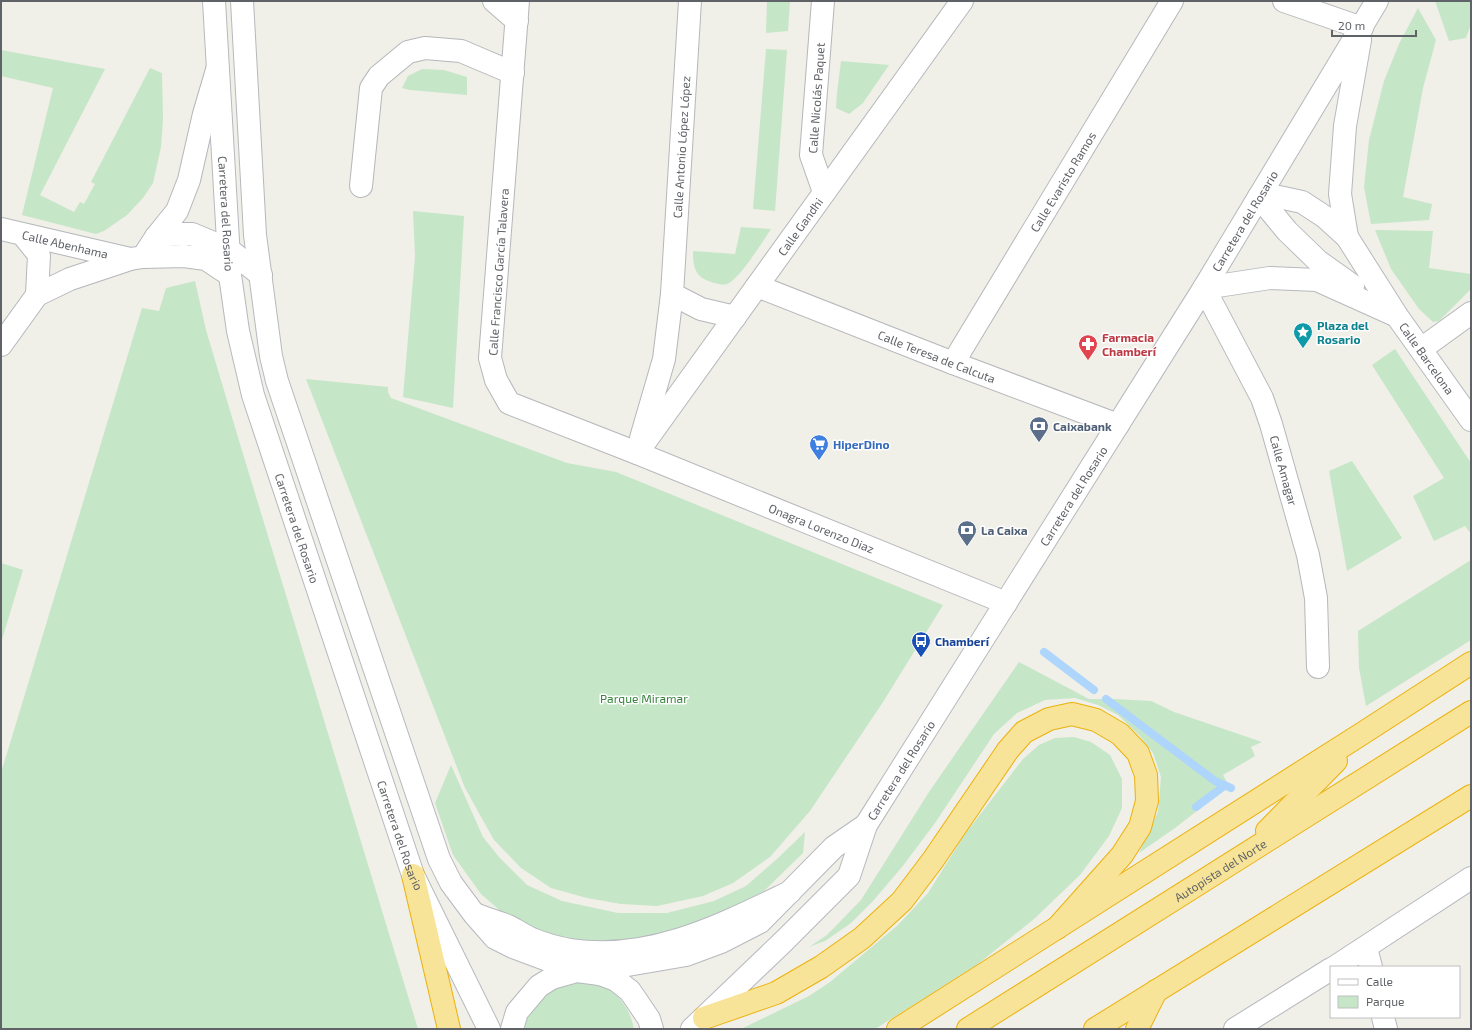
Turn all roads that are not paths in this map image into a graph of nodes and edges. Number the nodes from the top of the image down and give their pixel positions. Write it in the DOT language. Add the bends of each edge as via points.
graph roads {
  1 [pos="214,1"];
  2 [pos="242,1"];
  3 [pos="494,1"];
  4 [pos="690,1"];
  5 [pos="823,1"];
  6 [pos="962,1"];
  7 [pos="1172,1"];
  8 [pos="1284,1"];
  9 [pos="1377,1"];
  10 [pos="1310,5"];
  11 [pos="518,11"];
  12 [pos="1362,28"];
  13 [pos="217,69"];
  14 [pos="513,73"];
  15 [pos="361,186"];
  16 [pos="824,192"];
  17 [pos="1259,197"];
  18 [pos="1,229"];
  19 [pos="22,235"];
  20 [pos="1347,236"];
  21 [pos="156,237"];
  22 [pos="228,249"];
  23 [pos="137,258"];
  24 [pos="230,275"];
  25 [pos="261,275"];
  26 [pos="756,286"];
  27 [pos="1204,288"];
  28 [pos="672,294"];
  29 [pos="37,295"];
  30 [pos="1471,313"];
  31 [pos="1397,316"];
  32 [pos="735,317"];
  33 [pos="1,345"];
  34 [pos="1421,349"];
  35 [pos="664,359"];
  36 [pos="953,363"];
  37 [pos="694,374"];
  38 [pos="1471,420"];
  39 [pos="1118,425"];
  40 [pos="637,453"];
  41 [pos="1006,603"];
  42 [pos="1471,662"];
  43 [pos="1318,667"];
  44 [pos="1471,712"];
  45 [pos="1363,733"];
  46 [pos="1471,796"];
  47 [pos="866,825"];
  48 [pos="1241,857"];
  49 [pos="413,874"];
  50 [pos="1471,878"];
  51 [pos="790,892"];
  52 [pos="474,914"];
  53 [pos="1057,928"];
  54 [pos="1368,957"];
  55 [pos="1338,966"];
  56 [pos="1330,970"];
  57 [pos="577,971"];
  58 [pos="600,974"];
  59 [pos="1156,990"];
  60 [pos="1383,1018"];
  61 [pos="698,1023"];
  62 [pos="449,1029"];
  63 [pos="489,1029"];
  64 [pos="512,1029"];
  65 [pos="652,1029"];
  66 [pos="898,1029"];
  67 [pos="968,1029"];
  68 [pos="1095,1029"];
  69 [pos="1137,1029"];
  70 [pos="1235,1029"];
  71 [pos="1386,1029"];
  1 -- 13 [label="street, Carretera del Rosario"];
  2 -- 25 [label="street" via="255,235"];
  3 -- 11 [label="street"];
  4 -- 28 [label="street, Calle Antonio López López"];
  5 -- 16 [label="street, Calle Nicolás Paquet" via="811,155"];
  6 -- 16 [label="street, Calle Gandhi"];
  7 -- 36 [label="street, Calle Evaristo Ramos"];
  8 -- 10 [label="street"];
  9 -- 12 [label="street, Carretera del Rosario"];
  10 -- 12 [label="street"];
  11 -- 14 [label="street, Calle Francisco García Talavera"];
  12 -- 17 [label="street, Carretera del Rosario"];
  12 -- 20 [label="street" via="1345,126 1340,194"];
  13 -- 21 [label="street" via="189,180 177,211"];
  13 -- 22 [label="street, Carretera del Rosario"];
  14 -- 15 [label="street" via="461,51 425,48 408,52 379,76 371,88"];
  14 -- 40 [label="street, Calle Francisco García Talavera" via="490,358 496,380 509,403"];
  16 -- 26 [label="street, Calle Gandhi"];
  17 -- 20 [label="street" via="1279,197 1302,202"];
  17 -- 27 [label="street, Carretera del Rosario"];
  17 -- 31 [label="street" via="1287,231 1318,261"];
  18 -- 19 [label="street, Calle Abenhama"];
  19 -- 23 [label="street, Calle Abenhama"];
  19 -- 29 [label="street" via="39,255"];
  20 -- 31 [label="street, Calle Barcelona"];
  21 -- 22 [label="street" via="192,234"];
  21 -- 23 [label="street"];
  22 -- 24 [label="street, Carretera del Rosario"];
  22 -- 25 [label="street"];
  23 -- 24 [label="street" via="184,256 206,259"];
  23 -- 29 [label="street" via="70,279"];
  24 -- 49 [label="street, Carretera del Rosario" via="238,331 253,395"];
  25 -- 52 [label="street" via="271,356 279,389 439,859"];
  26 -- 32 [label="street, Calle Gandhi"];
  26 -- 36 [label="street, Calle Teresa de Calcuta"];
  27 -- 31 [label="street" via="1270,278 1317,280"];
  27 -- 39 [label="street, Carretera del Rosario"];
  27 -- 43 [label="street, Calle Amagar" via="1262,398 1271,424 1309,562 1316,598"];
  28 -- 32 [label="street" via="701,309"];
  28 -- 35 [label="street, Calle Antonio López López"];
  29 -- 33 [label="street"];
  30 -- 34 [label="street"];
  31 -- 34 [label="street, Calle Barcelona"];
  32 -- 37 [label="street, Calle Gandhi"];
  34 -- 38 [label="street, Calle Barcelona"];
  35 -- 37 [label="street"];
  35 -- 40 [label="street, Calle Antonio López López"];
  36 -- 39 [label="street, Calle Teresa de Calcuta"];
  37 -- 40 [label="street, Calle Gandhi"];
  39 -- 41 [label="street, Carretera del Rosario"];
  40 -- 41 [label="street, Onagra Lorenzo Diaz"];
  41 -- 47 [label="street, Carretera del Rosario"];
  42 -- 45 [label="highway"];
  44 -- 48 [label="highway, Autopista del Norte"];
  45 -- 48 [label="highway"];
  45 -- 53 [label="highway"];
  46 -- 59 [label="highway"];
  47 -- 51 [label="street, Carretera del Rosario" via="834,847"];
  47 -- 61 [label="street, Carretera del Rosario" via="849,876"];
  48 -- 67 [label="highway, Autopista del Norte"];
  49 -- 62 [label="highway"];
  49 -- 63 [label="street, Carretera del Rosario"];
  50 -- 54 [label="street"];
  51 -- 52 [label="street" via="702,932 645,948 604,953 570,950 533,940 508,926"];
  51 -- 58 [label="street, Carretera del Rosario" via="760,922 721,942 686,955 622,966"];
  52 -- 57 [label="street" via="495,938"];
  53 -- 61 [label="highway" via="1122,855 1140,827 1147,801 1146,775 1138,753 1120,734 1096,720 1072,714 1048,719 1024,732 1008,750 902,901 862,938 821,967 776,993"];
  53 -- 66 [label="highway"];
  54 -- 55 [label="street"];
  56 -- 70 [label="street"];
  57 -- 58 [label="street"];
  57 -- 64 [label="street" via="552,978 539,986 518,1012"];
  58 -- 65 [label="street" via="616,980 630,990 649,1019"];
  59 -- 68 [label="highway"];
  59 -- 69 [label="highway"];
  60 -- 71 [label="street"];
}
